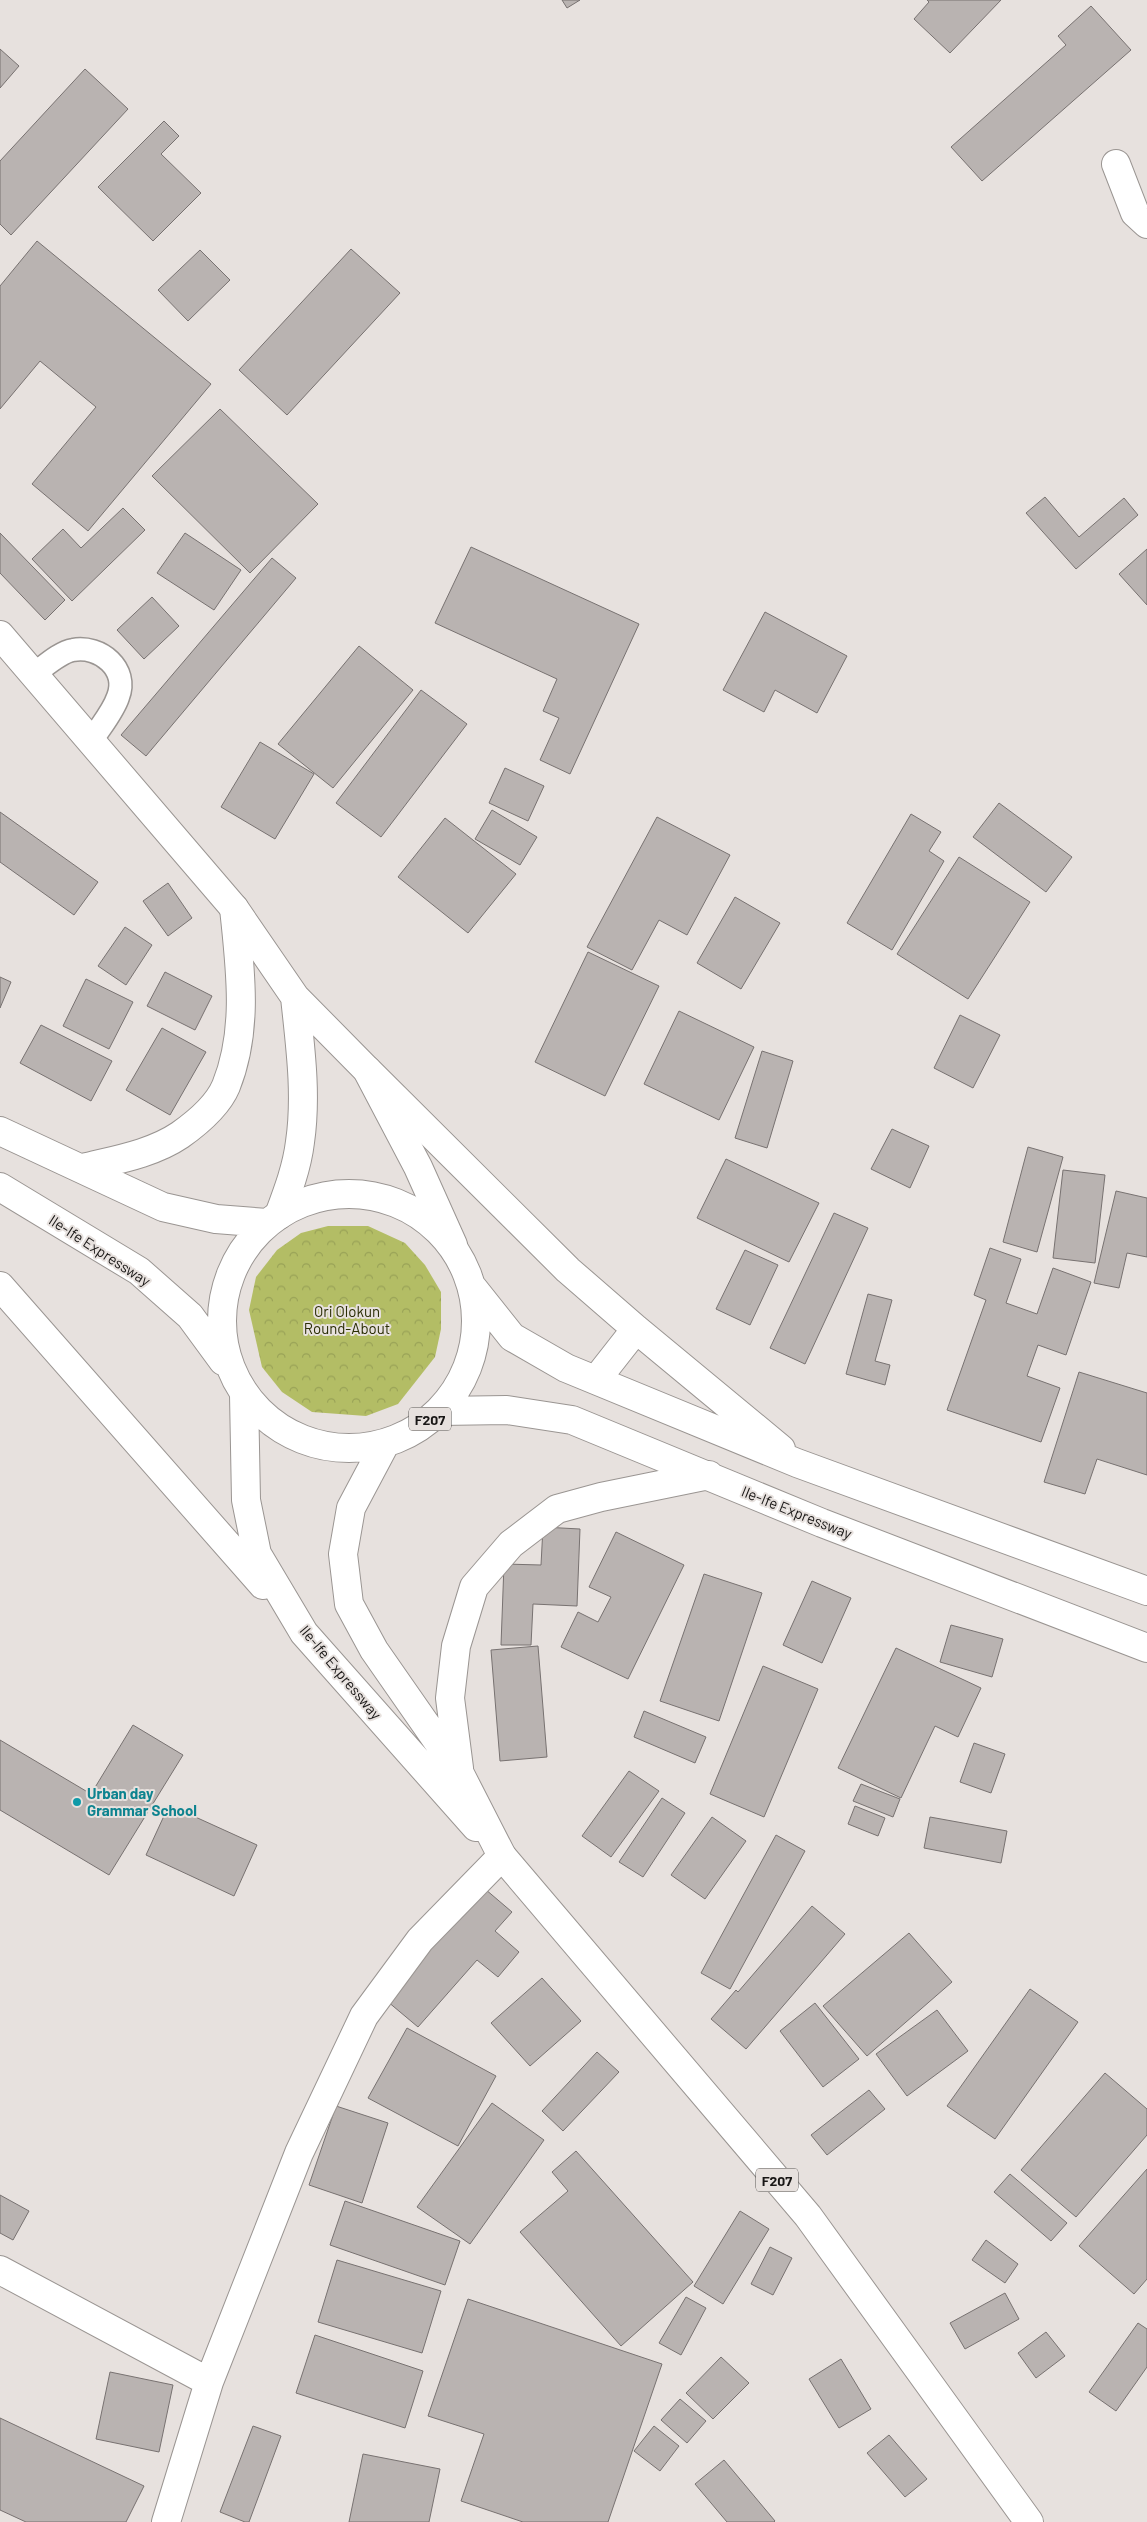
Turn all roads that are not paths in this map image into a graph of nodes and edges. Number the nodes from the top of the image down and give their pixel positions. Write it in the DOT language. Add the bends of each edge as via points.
graph roads {
  1 [pos="1116,164"];
  2 [pos="1147,224"];
  3 [pos="0,635"];
  4 [pos="34,674"];
  5 [pos="92,740"];
  6 [pos="234,908"];
  7 [pos="295,997"];
  8 [pos="367,1070"];
  9 [pos="0,1131"];
  10 [pos="83,1168"];
  11 [pos="0,1187"];
  12 [pos="273,1219"];
  13 [pos="453,1245"];
  14 [pos="0,1286"];
  15 [pos="473,1288"];
  16 [pos="636,1329"];
  17 [pos="230,1370"];
  18 [pos="596,1380"];
  19 [pos="244,1395"];
  20 [pos="440,1411"];
  21 [pos="386,1444"];
  22 [pos="798,1463"];
  23 [pos="709,1475"];
  24 [pos="1147,1591"];
  25 [pos="304,1633"];
  26 [pos="1147,1648"];
  27 [pos="459,1772"];
  28 [pos="502,1856"];
  29 [pos="0,2270"];
  30 [pos="209,2382"];
  31 [pos="166,2522"];
  32 [pos="1030,2522"];
  1 -- 2 [label="main road" via="1135,213"];
  3 -- 4 [label="main road"];
  4 -- 5 [label="main road"];
  4 -- 5 [label="lane" via="70,650 87,649 105,656 119,672 119,696"];
  5 -- 6 [label="main road"];
  6 -- 7 [label="main road"];
  6 -- 10 [label="main road" via="242,987 240,1026 226,1087 204,1116 178,1136 131,1156"];
  7 -- 8 [label="main road"];
  7 -- 12 [label="main road" via="303,1088 300,1141 293,1178"];
  8 -- 13 [label="main road"];
  8 -- 16 [label="main road" via="568,1270"];
  9 -- 10 [label="main road"];
  10 -- 12 [label="main road" via="163,1207 216,1219"];
  11 -- 17 [label="main road, Ile-Ife Expressway / F207" via="139,1271 190,1316"];
  12 -- 13 [label="main road, F207" via="314,1198 353,1194 391,1200 425,1218"];
  12 -- 17 [label="main road, F207" via="240,1253 224,1290 221,1330"];
  13 -- 15 [label="main road, F207"];
  14 -- 25 [label="main road"];
  15 -- 18 [label="main road, F207" via="512,1338 566,1368"];
  15 -- 20 [label="main road, F207" via="477,1332 466,1375"];
  16 -- 18 [label="main road"];
  16 -- 22 [label="main road"];
  17 -- 19 [label="main road, F207"];
  18 -- 22 [label="main road, F207"];
  19 -- 21 [label="main road, F207" via="272,1423 307,1442 346,1449"];
  19 -- 25 [label="main road, Ile-Ife Expressway / F207" via="246,1500 257,1554"];
  20 -- 21 [label="main road, F207" via="415,1431"];
  20 -- 23 [label="main road, Ile-Ife Expressway / F207" via="507,1410 572,1420"];
  21 -- 27 [label="main road, F207" via="351,1508 343,1554 349,1604 374,1650"];
  22 -- 24 [label="main road, F207"];
  23 -- 26 [label="main road, Ile-Ife Expressway / F207" via="822,1523"];
  23 -- 27 [label="main road" via="557,1509 511,1544 474,1587 456,1646 450,1698"];
  25 -- 28 [label="main road, Ile-Ife Expressway / F207"];
  27 -- 28 [label="main road, F207"];
  28 -- 30 [label="main road" via="420,1940 364,2016 299,2153"];
  28 -- 32 [label="main road, F207" via="808,2216"];
  29 -- 30 [label="main road"];
  30 -- 31 [label="main road"];
}
